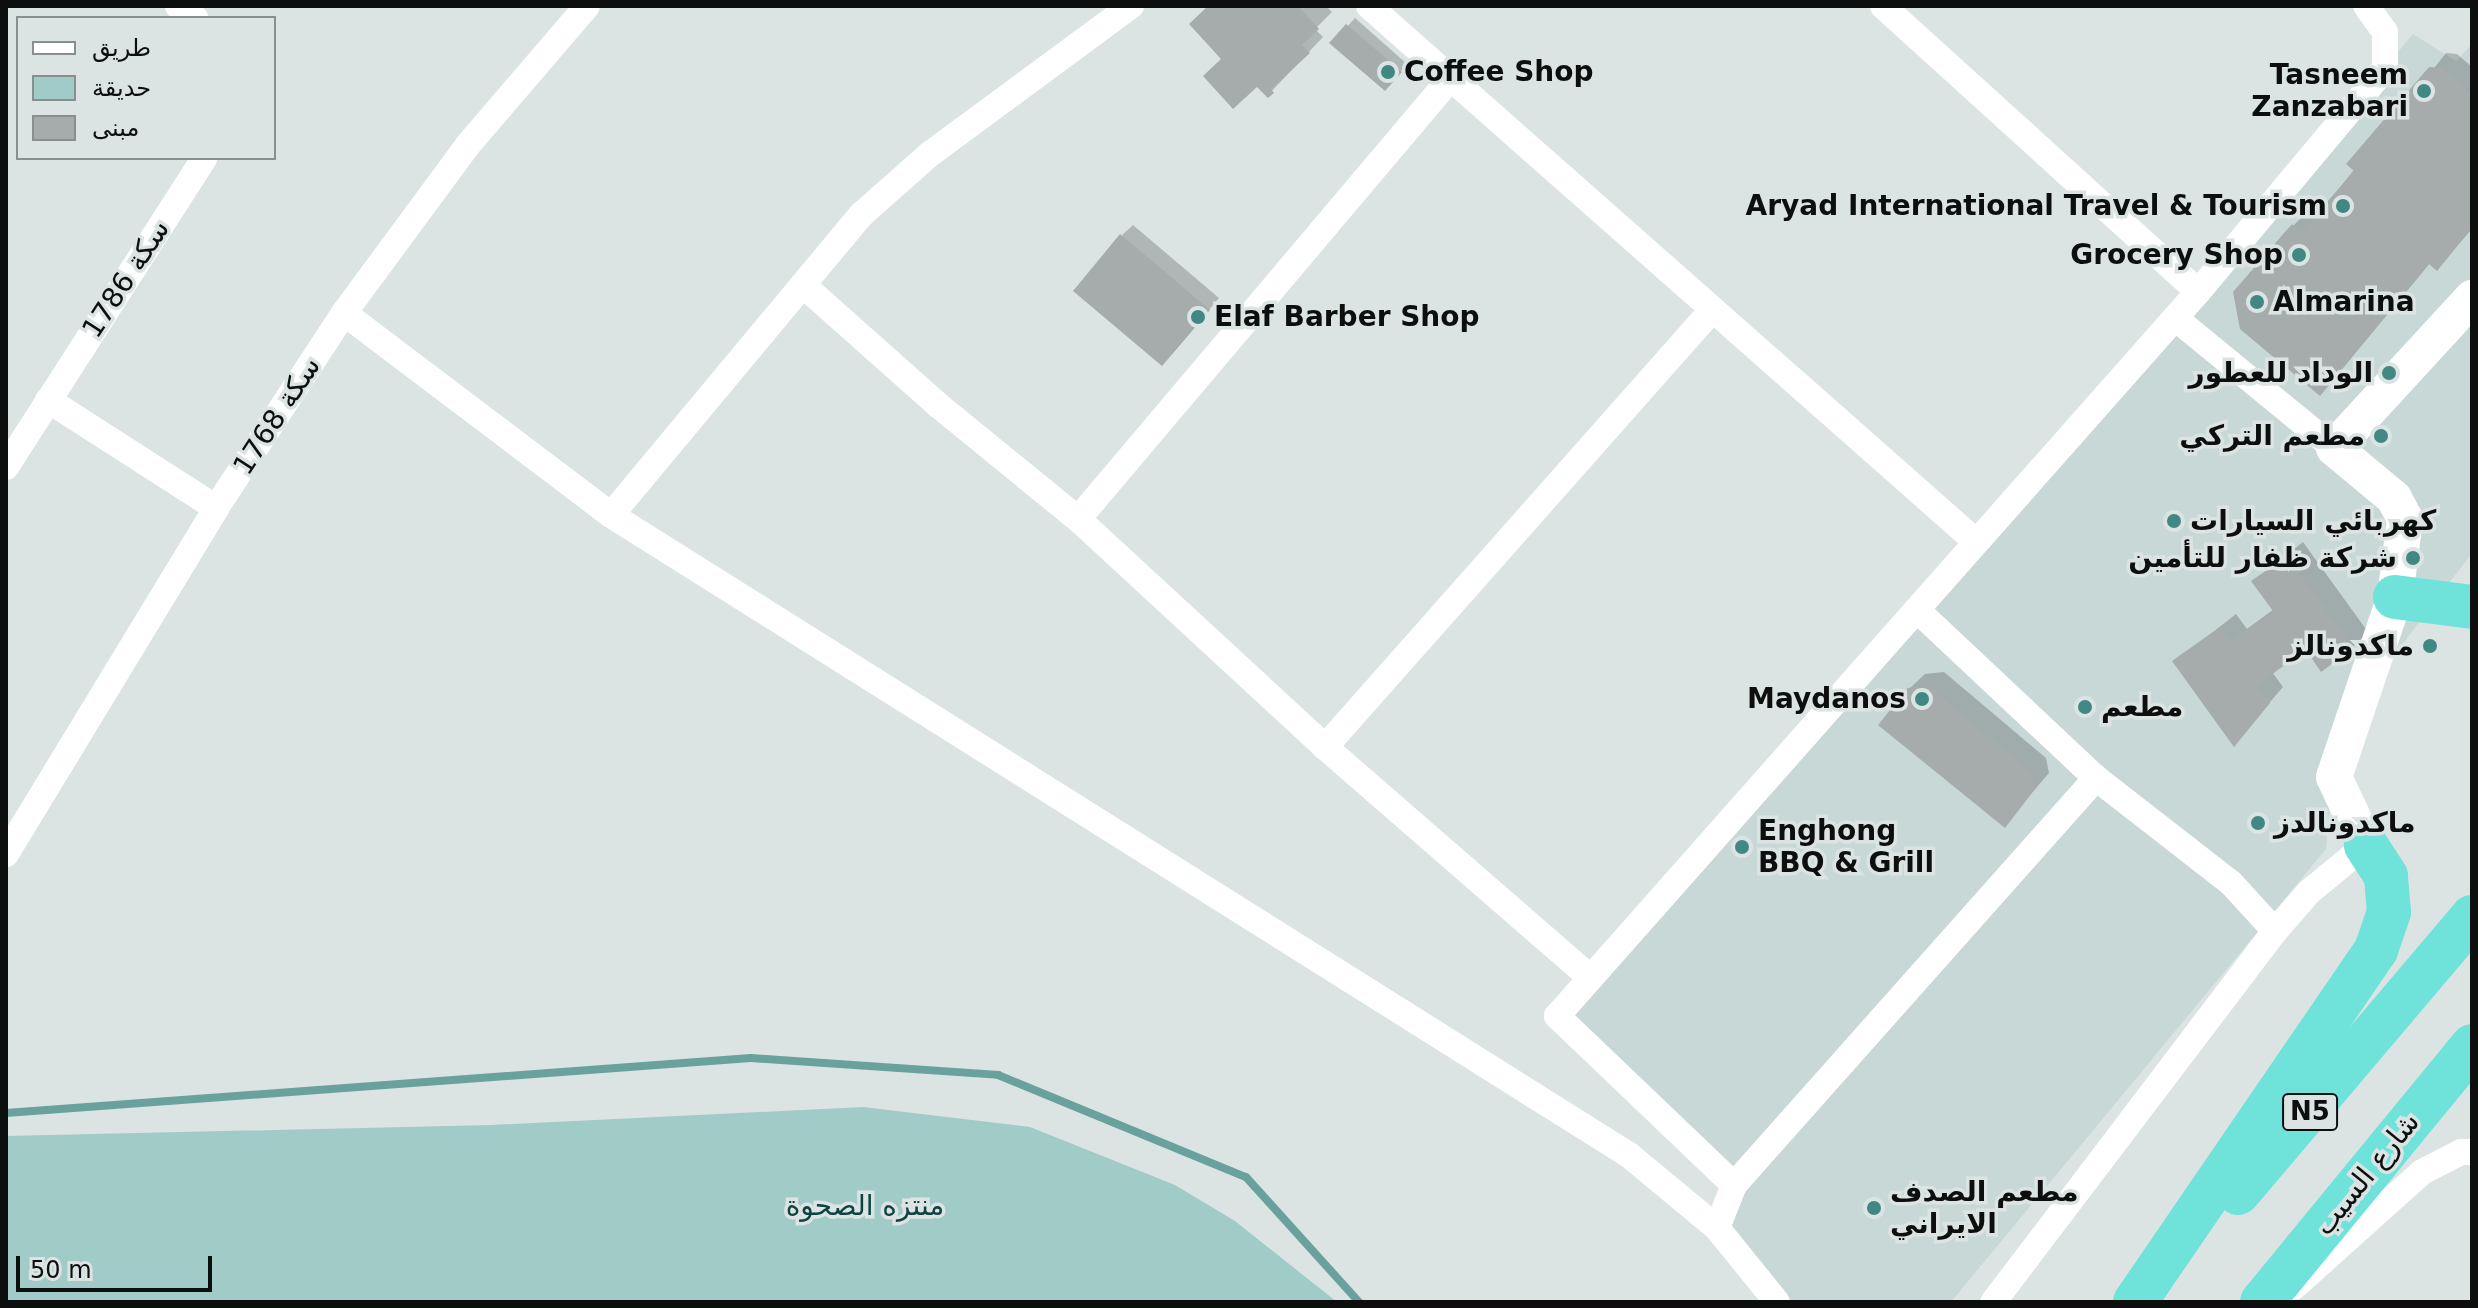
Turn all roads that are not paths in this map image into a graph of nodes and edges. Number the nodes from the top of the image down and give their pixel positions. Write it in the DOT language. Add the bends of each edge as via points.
graph roads {
  1 [pos="587,6"];
  2 [pos="1131,6"];
  3 [pos="1369,6"];
  4 [pos="1883,6"];
  5 [pos="2366,6"];
  6 [pos="1450,79"];
  7 [pos="203,160"];
  8 [pos="803,285"];
  9 [pos="2198,292"];
  10 [pos="2472,298"];
  11 [pos="1712,310"];
  12 [pos="344,313"];
  13 [pos="2175,318"];
  14 [pos="48,400"];
  15 [pos="2334,448"];
  16 [pos="6,467"];
  17 [pos="216,508"];
  18 [pos="611,515"];
  19 [pos="1078,519"];
  20 [pos="1974,540"];
  21 [pos="2395,597"];
  22 [pos="2472,607"];
  23 [pos="1917,610"];
  24 [pos="1325,747"];
  25 [pos="2096,778"];
  26 [pos="2366,845"];
  27 [pos="6,854"];
  28 [pos="2472,917"];
  29 [pos="2275,931"];
  30 [pos="1590,977"];
  31 [pos="2472,1046"];
  32 [pos="2472,1152"];
  33 [pos="1734,1185"];
  34 [pos="1717,1228"];
  35 [pos="1777,1302"];
  36 [pos="1993,1302"];
  37 [pos="2138,1302"];
  38 [pos="2262,1302"];
  39 [pos="2271,1302"];
  1 -- 12 [label="street, سكة 1768" via="467,146"];
  2 -- 8 [label="street" via="930,154 861,215"];
  3 -- 6 [label="street"];
  4 -- 9 [label="street"];
  5 -- 9 [label="street" via="2385,32 2385,68"];
  6 -- 11 [label="street"];
  6 -- 19 [label="street"];
  7 -- 14 [label="street, سكة 1786"];
  8 -- 18 [label="street"];
  8 -- 19 [label="street"];
  9 -- 13 [label="street"];
  10 -- 15 [label="street"];
  11 -- 20 [label="street"];
  11 -- 24 [label="street"];
  12 -- 17 [label="street, سكة 1768"];
  12 -- 18 [label="street"];
  13 -- 15 [label="street"];
  13 -- 20 [label="street"];
  14 -- 16 [label="street, سكة 1786"];
  14 -- 17 [label="street"];
  15 -- 21 [label="street" via="2394,498 2405,519"];
  17 -- 27 [label="street, سكة 1768"];
  18 -- 34 [label="street" via="1629,1155"];
  19 -- 24 [label="street"];
  20 -- 23 [label="street"];
  21 -- 22 [label="highway"];
  21 -- 26 [label="street" via="2334,777"];
  23 -- 25 [label="street"];
  23 -- 30 [label="street"];
  24 -- 30 [label="street"];
  25 -- 29 [label="street" via="2231,883"];
  25 -- 33 [label="street"];
  26 -- 29 [label="street" via="2309,892"];
  26 -- 37 [label="highway" via="2386,876 2389,912 2376,950"];
  28 -- 37 [label="highway, N5" via="2332,1088"];
  29 -- 36 [label="street"];
  30 -- 33 [label="street" via="1557,1016"];
  31 -- 38 [label="highway, شارع السيب"];
  32 -- 39 [label="street" via="2461,1152 2422,1172 2302,1282"];
  33 -- 34 [label="street"];
  34 -- 35 [label="street"];
}
